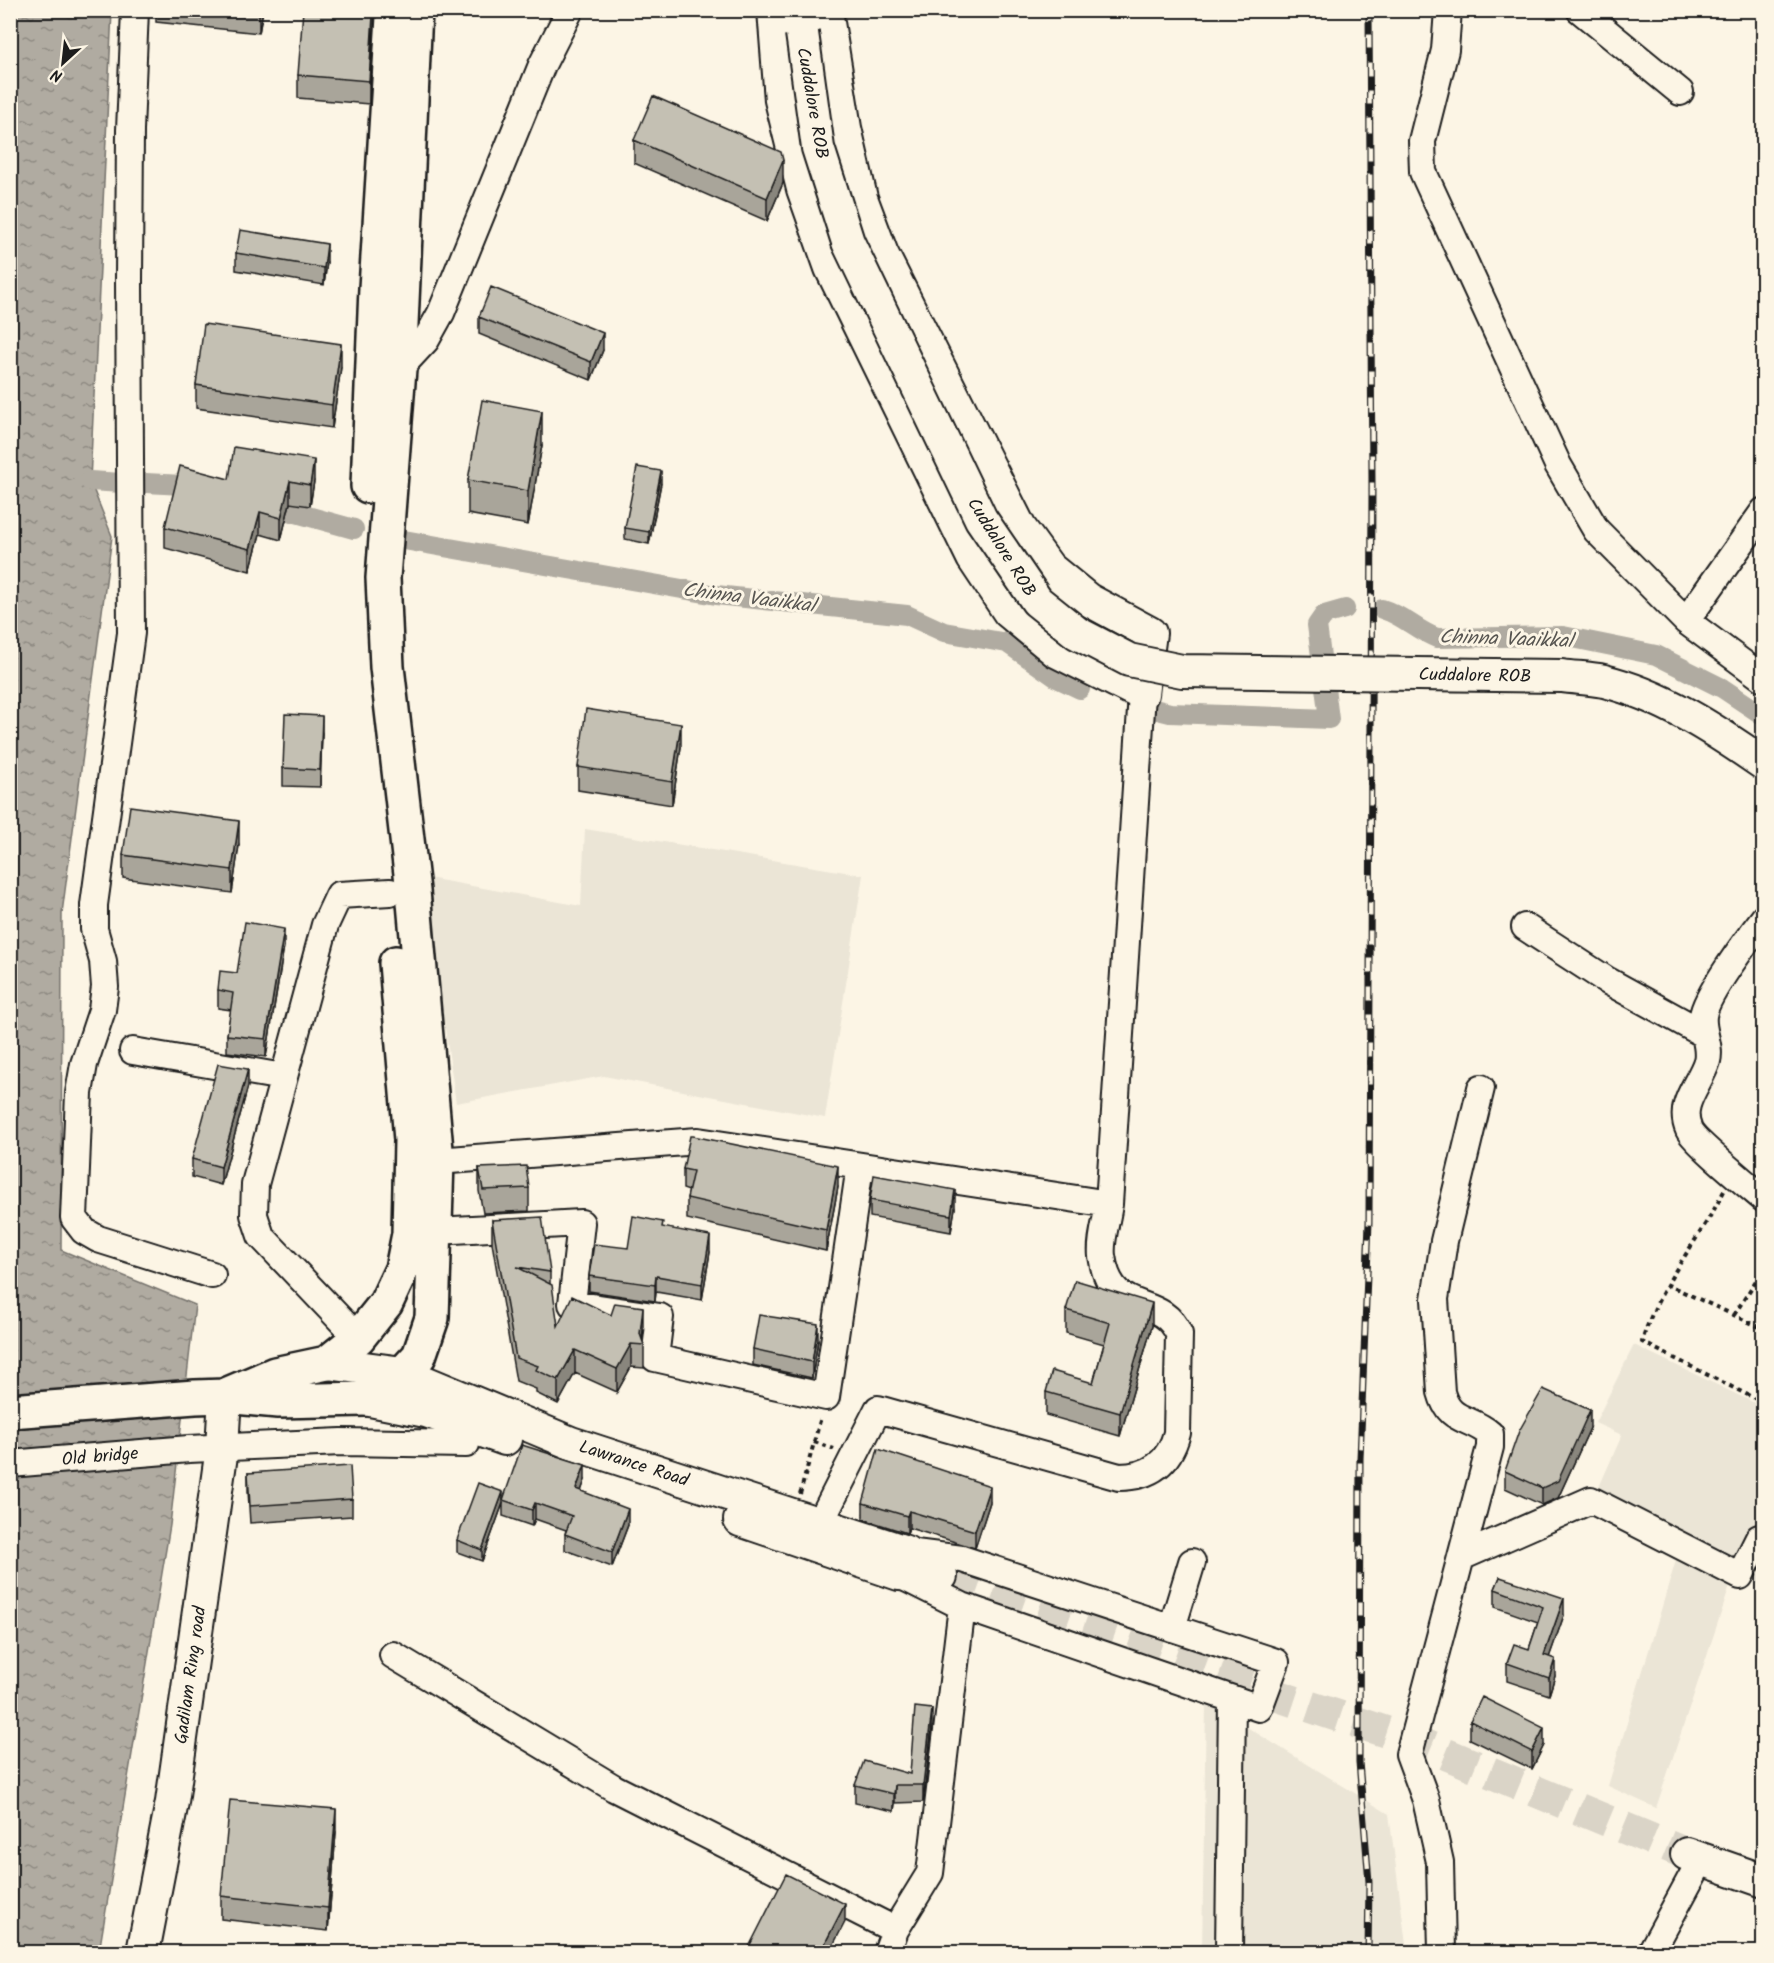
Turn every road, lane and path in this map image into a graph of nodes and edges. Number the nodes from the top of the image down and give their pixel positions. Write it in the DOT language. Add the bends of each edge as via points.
graph roads {
  1 [pos="135,10"];
  2 [pos="393,10"];
  3 [pos="415,10"];
  4 [pos="570,10"];
  5 [pos="774,10"];
  6 [pos="826,10"];
  7 [pos="1448,10"];
  8 [pos="1580,10"];
  9 [pos="800,22"];
  10 [pos="1680,92"];
  11 [pos="399,369"];
  12 [pos="1764,511"];
  13 [pos="1686,621"];
  14 [pos="1764,679"];
  15 [pos="1142,694"];
  16 [pos="1764,764"];
  17 [pos="390,892"];
  18 [pos="1764,918"];
  19 [pos="1525,927"];
  20 [pos="1704,1034"];
  21 [pos="133,1051"];
  22 [pos="283,1077"];
  23 [pos="1481,1088"];
  24 [pos="437,1161"];
  25 [pos="860,1166"];
  26 [pos="1734,1172"];
  27 [pos="1764,1199"];
  28 [pos="1109,1204"];
  29 [pos="436,1231"];
  30 [pos="1764,1268"];
  31 [pos="212,1275"];
  32 [pos="1666,1284"];
  33 [pos="1734,1315"];
  34 [pos="1764,1329"];
  35 [pos="358,1338"];
  36 [pos="327,1364"];
  37 [pos="403,1373"];
  38 [pos="210,1396"];
  39 [pos="826,1397"];
  40 [pos="365,1398"];
  41 [pos="1764,1404"];
  42 [pos="10,1411"];
  43 [pos="466,1444"];
  44 [pos="222,1448"];
  45 [pos="10,1464"];
  46 [pos="807,1519"];
  47 [pos="1764,1541"];
  48 [pos="1461,1557"];
  49 [pos="1192,1562"];
  50 [pos="903,1563"];
  51 [pos="943,1576"];
  52 [pos="962,1606"];
  53 [pos="1172,1628"];
  54 [pos="393,1655"];
  55 [pos="1232,1699"];
  56 [pos="1694,1856"];
  57 [pos="1764,1881"];
  58 [pos="891,1941"];
  59 [pos="143,1953"];
  60 [pos="1229,1953"];
  61 [pos="1442,1953"];
  62 [pos="1651,1953"];
  1 -- 31 [label="street" via="129,280 131,633 94,905 94,929 105,987 79,1093 74,1218 84,1231 99,1239"];
  2 -- 17 [label="highway" via="376,288 365,567"];
  3 -- 11 [label="highway"];
  4 -- 11 [label="street" via="542,65 441,313 426,340"];
  5 -- 15 [label="main road" via="781,100 803,189 831,268 973,558 1009,612 1056,651"];
  6 -- 15 [label="main road" via="855,175 882,254 1020,528 1049,568 1087,599 1150,633"];
  7 -- 13 [label="street" via="1445,50 1422,141 1423,171 1558,465 1596,530"];
  8 -- 10 [label="street"];
  9 -- 16 [label="main road, Cuddalore ROB, bridge" via="818,148 848,242 981,519 1037,601 1077,633 1129,660 1182,671 1562,676 1605,682 1664,703"];
  11 -- 24 [label="highway" via="383,578 387,667 413,891"];
  12 -- 13 [label="street"];
  13 -- 14 [label="street"];
  15 -- 28 [label="street"];
  17 -- 22 [label="street" via="339,895 325,925"];
  17 -- 35 [label="highway" via="411,1140 409,1234 402,1269 386,1303"];
  18 -- 20 [label="street" via="1710,999 1703,1014"];
  19 -- 20 [label="street" via="1608,981"];
  20 -- 26 [label="street" via="1706,1062 1685,1115 1690,1132"];
  21 -- 22 [label="street"];
  22 -- 35 [label="street" via="255,1184 254,1215 261,1236"];
  23 -- 48 [label="street" via="1444,1240 1435,1299 1445,1407 1490,1434"];
  24 -- 25 [label="street" via="698,1141"];
  24 -- 29 [label="highway"];
  25 -- 28 [label="street"];
  25 -- 39 [label="street"];
  26 -- 27 [label="street"];
  26 -- 32 [label="path" via="1712,1215"];
  28 -- 46 [label="street" via="1102,1254 1108,1278 1120,1296 1162,1313 1174,1323 1179,1334 1177,1433 1164,1462 1151,1472 1119,1477 878,1409"];
  29 -- 37 [label="highway" via="432,1318 419,1356"];
  29 -- 39 [label="street" via="581,1223 572,1304 660,1317 655,1358"];
  30 -- 33 [label="path"];
  32 -- 33 [label="path"];
  32 -- 41 [label="path" via="1648,1319 1642,1342"];
  33 -- 34 [label="path"];
  35 -- 36 [label="highway"];
  36 -- 37 [label="main road, Lawrance Road"];
  36 -- 38 [label="highway" via="275,1374"];
  37 -- 40 [label="highway" via="392,1385"];
  37 -- 46 [label="main road, Lawrance Road" via="571,1443"];
  38 -- 40 [label="highway" via="278,1401"];
  38 -- 42 [label="highway"];
  38 -- 44 [label="main road, Gadilam Ring road"];
  39 -- 46 [label="path"];
  40 -- 50 [label="main road, Lawrance Road" via="426,1411"];
  43 -- 44 [label="street, Old bridge" via="341,1442"];
  44 -- 45 [label="street, Old bridge"];
  44 -- 59 [label="main road, Gadilam Ring road" via="172,1802"];
  46 -- 50 [label="main road, Lawrance Road"];
  47 -- 48 [label="street" via="1759,1538 1740,1576 1591,1500"];
  48 -- 61 [label="street" via="1408,1754 1426,1800 1440,1862"];
  49 -- 53 [label="street"];
  50 -- 51 [label="main road, Lawrance Road"];
  50 -- 52 [label="street"];
  50 -- 53 [label="street" via="962,1559"];
  52 -- 55 [label="street"];
  52 -- 58 [label="street" via="930,1873"];
  53 -- 55 [label="street" via="1276,1662 1259,1708"];
  54 -- 58 [label="street" via="614,1788"];
  55 -- 60 [label="street"];
  56 -- 57 [label="main road"];
  56 -- 62 [label="street"];
}
